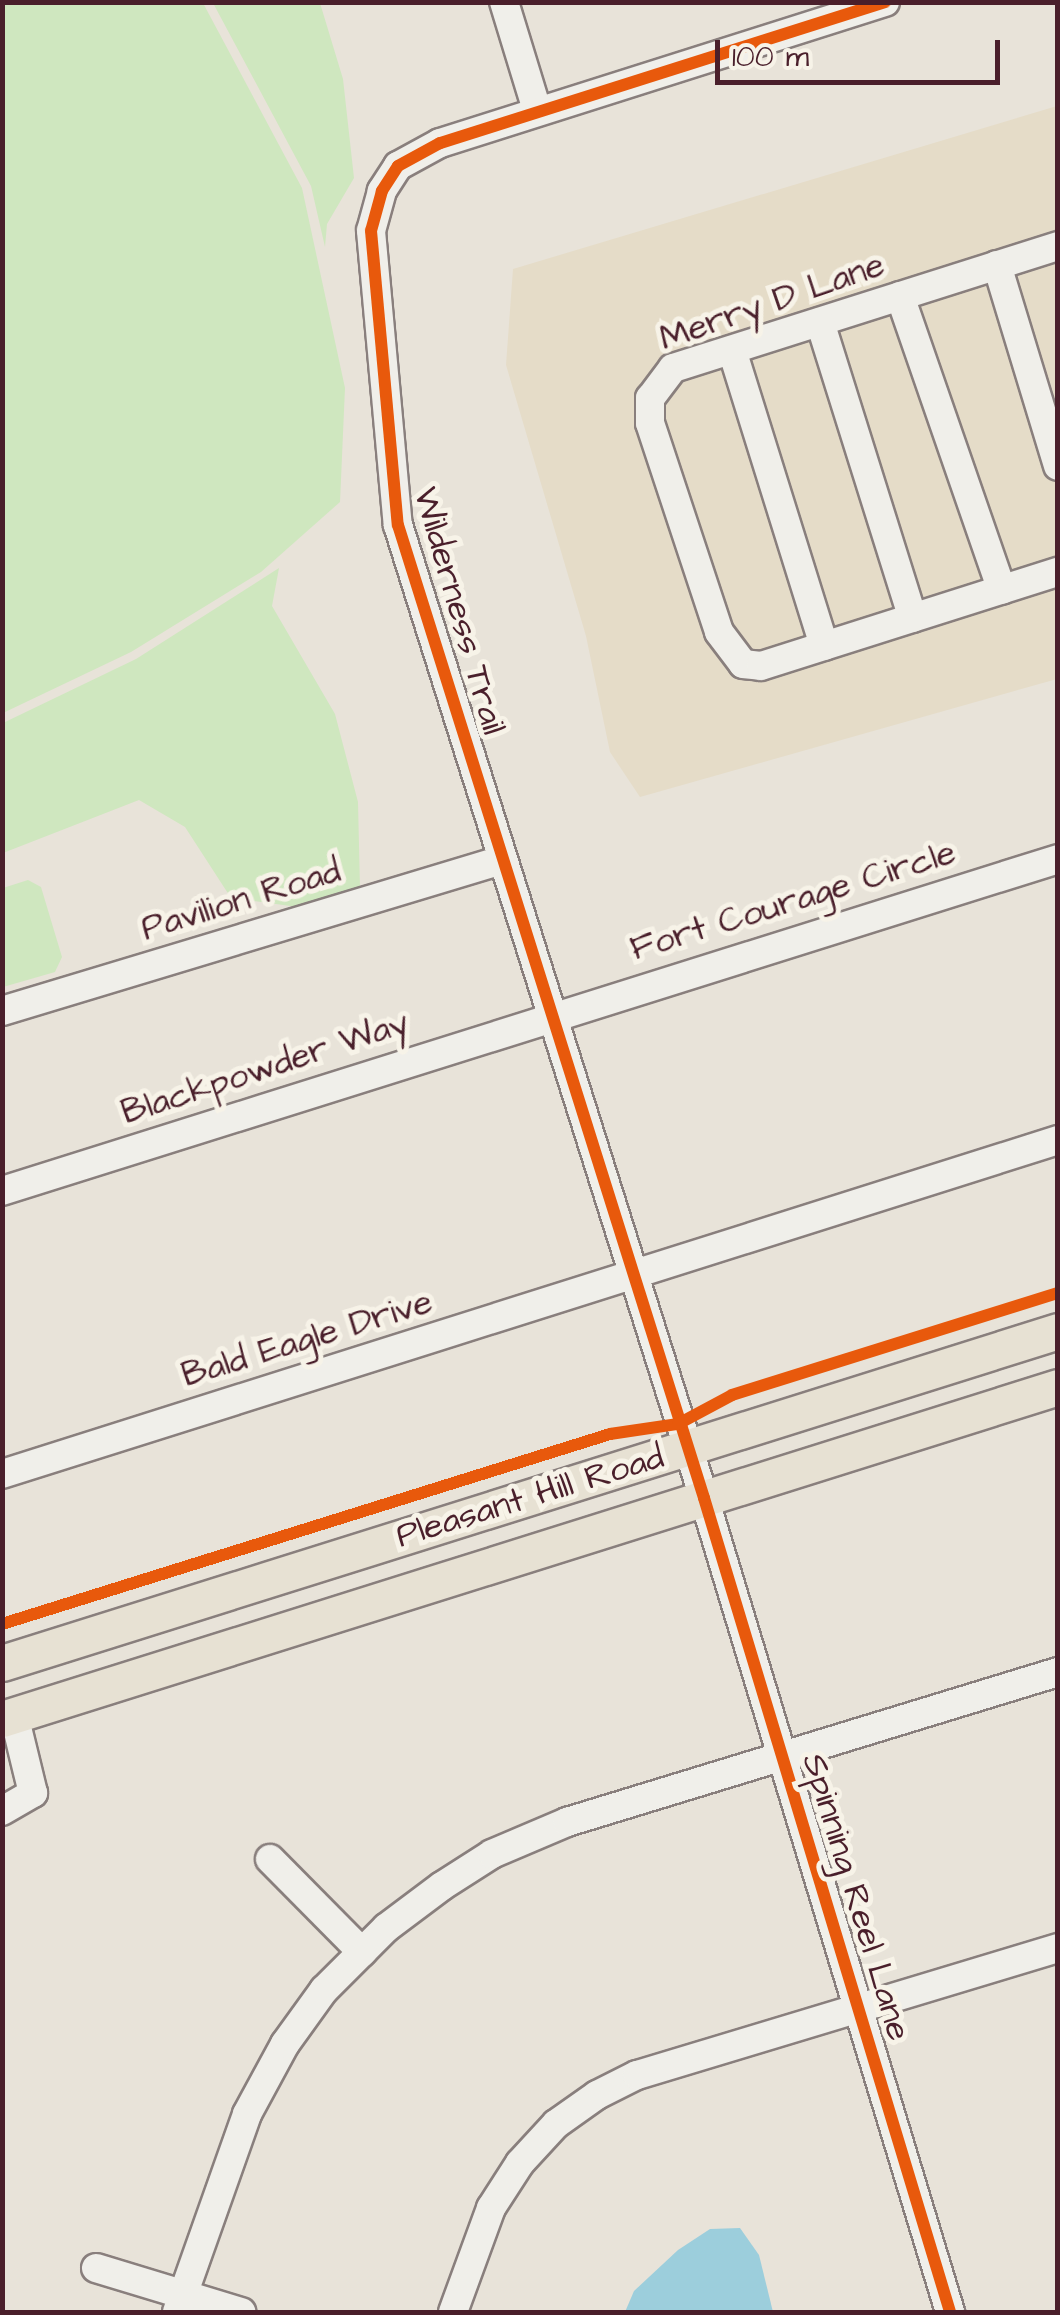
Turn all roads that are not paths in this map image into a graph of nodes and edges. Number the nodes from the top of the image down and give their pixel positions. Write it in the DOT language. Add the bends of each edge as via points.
graph roads {
  1 [pos="504,2"];
  2 [pos="885,2"];
  3 [pos="821,12"];
  4 [pos="537,110"];
  5 [pos="1058,246"];
  6 [pos="996,265"];
  7 [pos="900,296"];
  8 [pos="820,322"];
  9 [pos="732,350"];
  10 [pos="1058,466"];
  11 [pos="1058,572"];
  12 [pos="1002,590"];
  13 [pos="913,618"];
  14 [pos="824,646"];
  15 [pos="502,860"];
  16 [pos="1058,860"];
  17 [pos="2,1011"];
  18 [pos="551,1017"];
  19 [pos="1058,1140"];
  20 [pos="2,1192"];
  21 [pos="633,1276"];
  22 [pos="1058,1330"];
  23 [pos="1058,1387"];
  24 [pos="686,1448"];
  25 [pos="2,1474"];
  26 [pos="704,1498"];
  27 [pos="2,1663"];
  28 [pos="1058,1672"];
  29 [pos="8,1717"];
  30 [pos="782,1756"];
  31 [pos="2,1811"];
  32 [pos="270,1859"];
  33 [pos="1058,1948"];
  34 [pos="362,1952"];
  35 [pos="858,2008"];
  36 [pos="96,2268"];
  37 [pos="180,2303"];
  38 [pos="241,2312"];
  39 [pos="453,2312"];
  40 [pos="950,2312"];
  1 -- 4 [label="street"];
  2 -- 3 [label="street, Wilderness Trail"];
  3 -- 4 [label="street, Wilderness Trail"];
  4 -- 15 [label="street, Wilderness Trail" via="440,143 398,166 382,190 371,231 398,525"];
  5 -- 6 [label="street, Merry D Lane"];
  6 -- 7 [label="street, Merry D Lane"];
  6 -- 10 [label="street"];
  7 -- 8 [label="street, Merry D Lane"];
  7 -- 12 [label="street"];
  8 -- 9 [label="street, Merry D Lane"];
  8 -- 13 [label="street"];
  9 -- 14 [label="street"];
  9 -- 14 [label="street, Merry D Lane" via="665,376 650,398 650,423 728,652 760,666"];
  11 -- 12 [label="street, Merry D Lane"];
  12 -- 13 [label="street, Merry D Lane"];
  13 -- 14 [label="street, Merry D Lane"];
  15 -- 17 [label="street, Pavilion Road"];
  15 -- 18 [label="street, Wilderness Trail"];
  16 -- 18 [label="street, Fort Courage Circle"];
  18 -- 20 [label="street, Blackpowder Way"];
  18 -- 21 [label="street, Wilderness Trail"];
  19 -- 21 [label="street"];
  21 -- 24 [label="street, Wilderness Trail"];
  21 -- 25 [label="street, Bald Eagle Drive"];
  22 -- 24 [label="main road, Pleasant Hill Road"];
  23 -- 26 [label="main road, Pleasant Hill Road"];
  24 -- 26 [label="street, Wilderness Trail"];
  24 -- 27 [label="main road, Pleasant Hill Road"];
  26 -- 29 [label="main road, Pleasant Hill Road"];
  26 -- 30 [label="street, Spinning Reel Lane"];
  28 -- 30 [label="street"];
  29 -- 31 [label="street" via="33,1793"];
  30 -- 34 [label="street" via="567,1822 492,1854"];
  30 -- 35 [label="street, Spinning Reel Lane"];
  32 -- 34 [label="street"];
  33 -- 35 [label="street"];
  34 -- 37 [label="street" via="284,2044 246,2114"];
  35 -- 39 [label="street" via="637,2075 556,2124 490,2208"];
  35 -- 40 [label="street, Spinning Reel Lane"];
  36 -- 37 [label="street"];
  37 -- 38 [label="street"];
}
